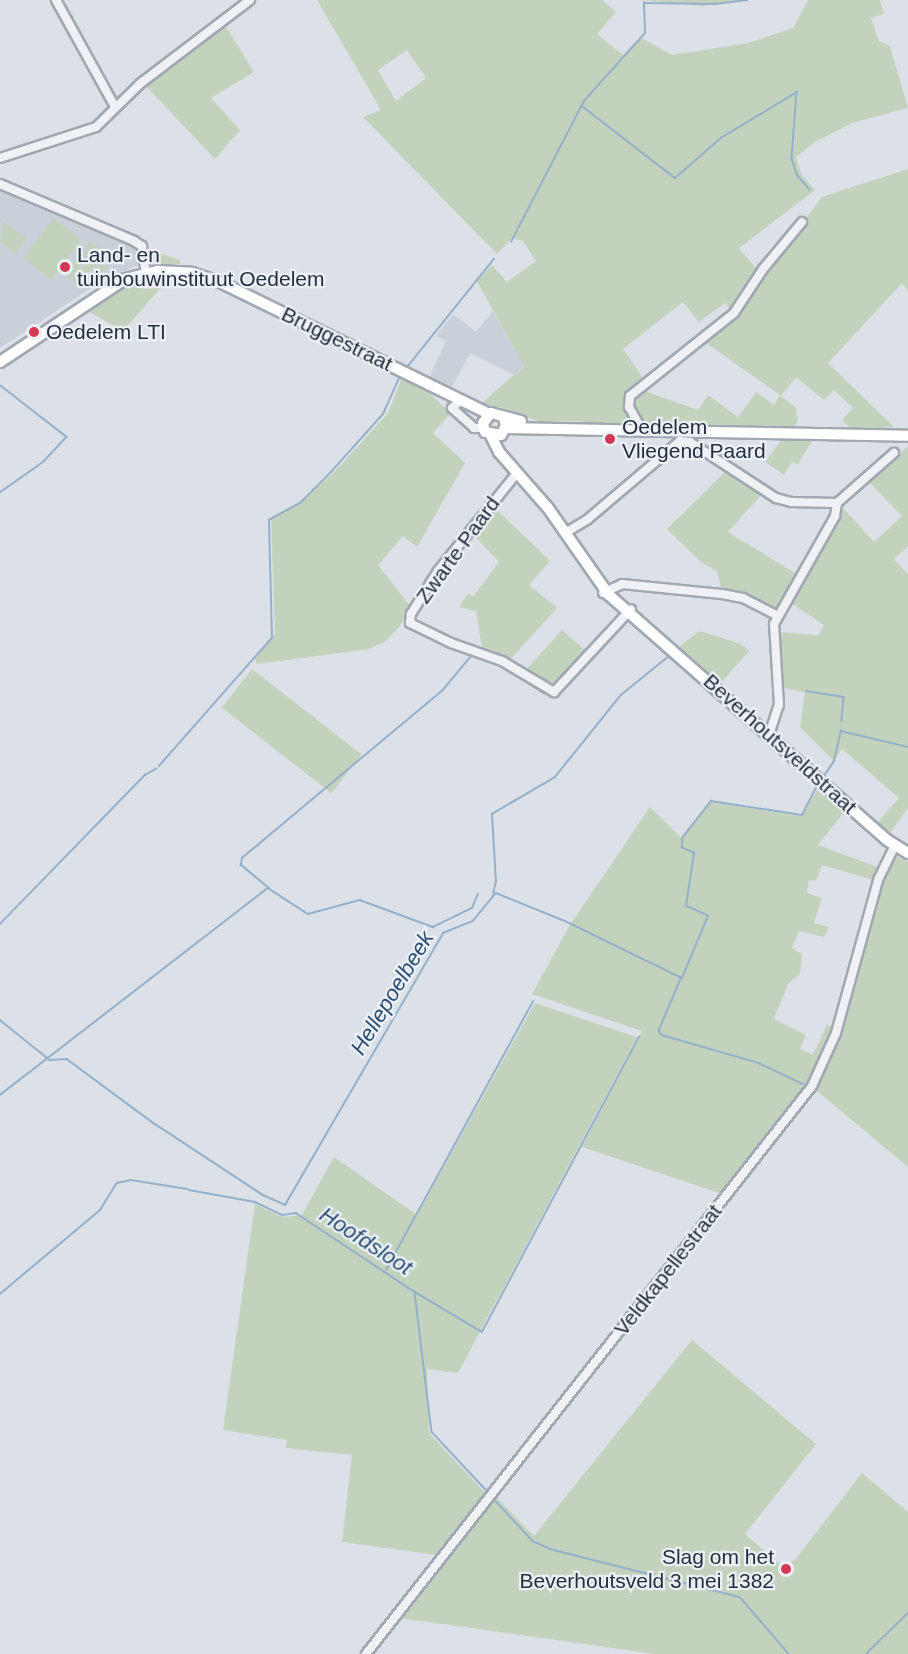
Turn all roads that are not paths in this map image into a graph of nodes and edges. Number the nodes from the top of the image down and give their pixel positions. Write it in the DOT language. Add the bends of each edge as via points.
graph roads {
  1 [pos="56,0"];
  2 [pos="250,0"];
  3 [pos="115,107"];
  4 [pos="0,158"];
  5 [pos="0,184"];
  6 [pos="802,222"];
  7 [pos="146,273"];
  8 [pos="0,362"];
  9 [pos="456,400"];
  10 [pos="494,426"];
  11 [pos="642,432"];
  12 [pos="908,436"];
  13 [pos="894,453"];
  14 [pos="517,473"];
  15 [pos="837,503"];
  16 [pos="565,532"];
  17 [pos="606,591"];
  18 [pos="630,611"];
  19 [pos="778,616"];
  20 [pos="769,735"];
  21 [pos="895,845"];
  22 [pos="908,853"];
  23 [pos="366,1654"];
  1 -- 3 [label="street"];
  2 -- 3 [label="street"];
  3 -- 4 [label="street" via="87,131"];
  5 -- 7 [label="street" via="134,241 142,246"];
  6 -- 11 [label="street" via="763,269 734,314 630,396 629,407"];
  7 -- 8 [label="main road, Bruggestraat" via="106,290"];
  7 -- 9 [label="main road, Bruggestraat" via="192,273 222,283"];
  9 -- 10 [label="main road, Bruggestraat"];
  9 -- 10 [label="street, Beverhoutsveldstraat" via="452,408 474,428"];
  10 -- 11 [label="main road, Bruggestraat"];
  10 -- 14 [label="main road, Beverhoutsveldstraat" via="506,460"];
  11 -- 12 [label="main road, Bruggestraat"];
  13 -- 15 [label="street"];
  14 -- 16 [label="main road, Beverhoutsveldstraat"];
  14 -- 18 [label="street, Zwarte Paard" via="445,562 409,619 451,644 507,663 554,692"];
  15 -- 16 [label="street" via="776,498 690,442 680,441 588,519"];
  15 -- 19 [label="street" via="835,516"];
  16 -- 17 [label="main road, Beverhoutsveldstraat"];
  17 -- 18 [label="main road, Beverhoutsveldstraat"];
  17 -- 19 [label="street" via="622,584 733,596"];
  18 -- 20 [label="main road, Beverhoutsveldstraat"];
  19 -- 20 [label="street" via="773,643 779,705"];
  20 -- 21 [label="main road, Beverhoutsveldstraat"];
  21 -- 22 [label="main road, Beverhoutsveldstraat"];
  21 -- 23 [label="street, Veldkapellestraat" via="878,880 838,1025 812,1086"];
}
